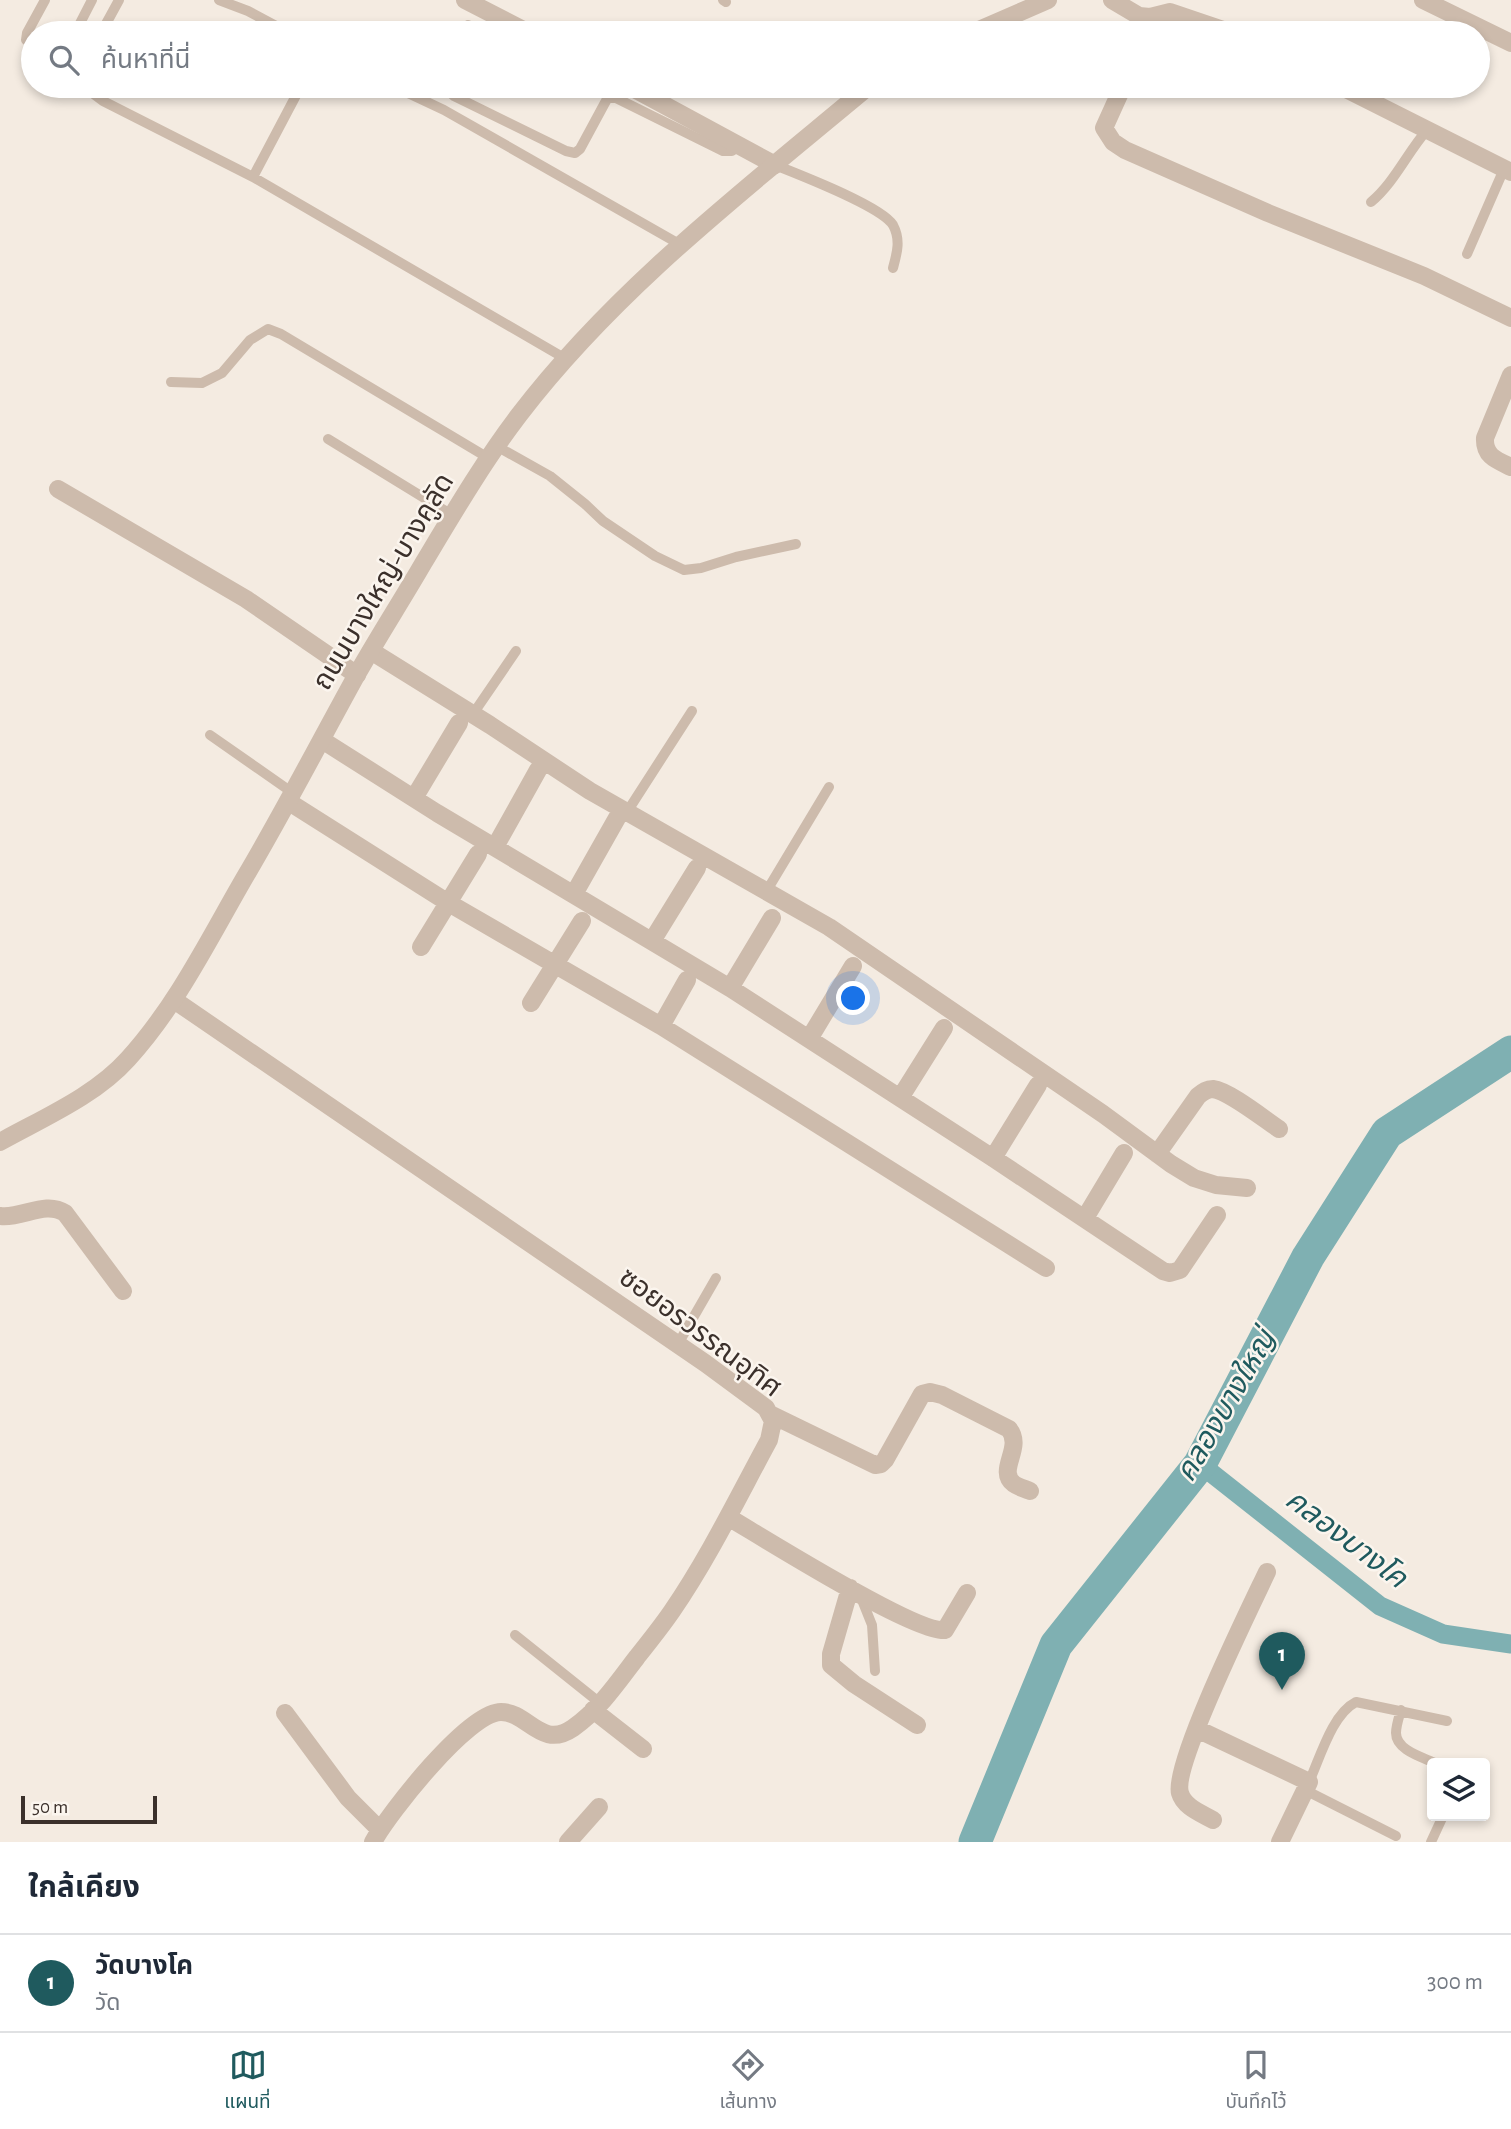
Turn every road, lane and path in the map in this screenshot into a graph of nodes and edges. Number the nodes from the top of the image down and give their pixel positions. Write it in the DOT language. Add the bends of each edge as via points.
graph roads {
  1 [pos="45,0"];
  2 [pos="92,0"];
  3 [pos="119,0"];
  4 [pos="219,0"];
  5 [pos="1048,0"];
  6 [pos="1112,0"];
  7 [pos="1423,0"];
  8 [pos="473,2"];
  9 [pos="1160,15"];
  10 [pos="34,21"];
  11 [pos="81,21"];
  12 [pos="108,21"];
  13 [pos="267,21"];
  14 [pos="507,21"];
  15 [pos="1000,21"];
  16 [pos="1156,21"];
  17 [pos="1197,21"];
  18 [pos="1466,21"];
  19 [pos="1490,33"];
  20 [pos="1511,43"];
  21 [pos="98,98"];
  22 [pos="295,98"];
  23 [pos="418,98"];
  24 [pos="458,98"];
  25 [pos="610,98"];
  26 [pos="616,98"];
  27 [pos="652,98"];
  28 [pos="855,98"];
  29 [pos="1118,98"];
  30 [pos="1364,98"];
  31 [pos="1427,130"];
  32 [pos="739,144"];
  33 [pos="775,165"];
  34 [pos="1507,171"];
  35 [pos="253,177"];
  36 [pos="1371,202"];
  37 [pos="681,245"];
  38 [pos="1467,254"];
  39 [pos="893,268"];
  40 [pos="1511,318"];
  41 [pos="566,359"];
  42 [pos="1511,375"];
  43 [pos="171,382"];
  44 [pos="328,439"];
  45 [pos="494,453"];
  46 [pos="1511,467"];
  47 [pos="58,489"];
  48 [pos="452,515"];
  49 [pos="796,544"];
  50 [pos="371,651"];
  51 [pos="516,651"];
  52 [pos="357,675"];
  53 [pos="692,711"];
  54 [pos="466,718"];
  55 [pos="210,735"];
  56 [pos="322,740"];
  57 [pos="538,770"];
  58 [pos="829,786"];
  59 [pos="414,797"];
  60 [pos="291,798"];
  61 [pos="622,815"];
  62 [pos="495,847"];
  63 [pos="478,854"];
  64 [pos="697,868"];
  65 [pos="766,892"];
  66 [pos="574,894"];
  67 [pos="447,902"];
  68 [pos="772,918"];
  69 [pos="582,921"];
  70 [pos="652,941"];
  71 [pos="421,947"];
  72 [pos="554,965"];
  73 [pos="853,966"];
  74 [pos="687,980"];
  75 [pos="730,988"];
  76 [pos="174,1000"];
  77 [pos="531,1003"];
  78 [pos="661,1026"];
  79 [pos="944,1028"];
  80 [pos="809,1040"];
  81 [pos="1038,1085"];
  82 [pos="900,1098"];
  83 [pos="1279,1129"];
  84 [pos="0,1142"];
  85 [pos="1124,1153"];
  86 [pos="1157,1154"];
  87 [pos="993,1158"];
  88 [pos="1247,1188"];
  89 [pos="1217,1215"];
  90 [pos="0,1216"];
  91 [pos="1084,1218"];
  92 [pos="1046,1268"];
  93 [pos="716,1278"];
  94 [pos="122,1291"];
  95 [pos="678,1344"];
  96 [pos="770,1414"];
  97 [pos="1030,1491"];
  98 [pos="728,1517"];
  99 [pos="1266,1572"];
  100 [pos="854,1590"];
  101 [pos="967,1593"];
  102 [pos="515,1635"];
  103 [pos="874,1671"];
  104 [pos="597,1707"];
  105 [pos="1401,1710"];
  106 [pos="285,1713"];
  107 [pos="1447,1721"];
  108 [pos="917,1725"];
  109 [pos="1197,1729"];
  110 [pos="643,1749"];
  111 [pos="1427,1759"];
  112 [pos="1307,1786"];
  113 [pos="599,1807"];
  114 [pos="1213,1820"];
  115 [pos="1441,1821"];
  116 [pos="1396,1836"];
  117 [pos="379,1837"];
  118 [pos="568,1842"];
  119 [pos="1280,1842"];
  120 [pos="1431,1842"];
  1 -- 10 [label="lane"];
  2 -- 11 [label="lane"];
  3 -- 12 [label="lane"];
  4 -- 13 [label="lane"];
  5 -- 15 [label="street"];
  6 -- 9 [label="street" via="1139,16"];
  7 -- 18 [label="street"];
  8 -- 14 [label="street"];
  9 -- 16 [label="street"];
  9 -- 17 [label="street" via="1170,12"];
  19 -- 20 [label="street"];
  21 -- 35 [label="lane"];
  22 -- 35 [label="lane"];
  23 -- 37 [label="lane"];
  24 -- 25 [label="lane" via="575,153"];
  26 -- 32 [label="lane" via="723,151 732,151"];
  27 -- 32 [label="street"];
  28 -- 33 [label="street, ถนนบางใหญ่-บางคูลัด"];
  29 -- 40 [label="street" via="1104,128 1125,150"];
  30 -- 31 [label="street"];
  31 -- 34 [label="street"];
  31 -- 36 [label="lane"];
  32 -- 33 [label="street"];
  33 -- 37 [label="street, ถนนบางใหญ่-บางคูลัด"];
  33 -- 39 [label="lane" via="876,210 892,225 899,246"];
  34 -- 38 [label="lane"];
  35 -- 41 [label="lane"];
  37 -- 41 [label="street, ถนนบางใหญ่-บางคูลัด"];
  41 -- 45 [label="street, ถนนบางใหญ่-บางคูลัด"];
  42 -- 46 [label="street" via="1485,438 1488,454"];
  43 -- 45 [label="lane" via="202,383 222,373 250,341 268,329"];
  44 -- 48 [label="lane"];
  45 -- 48 [label="street, ถนนบางใหญ่-บางคูลัด"];
  45 -- 49 [label="lane" via="550,476 603,521 684,570"];
  47 -- 52 [label="street" via="246,599"];
  48 -- 50 [label="street, ถนนบางใหญ่-บางคูลัด"];
  50 -- 52 [label="street, ถนนบางใหญ่-บางคูลัด"];
  50 -- 54 [label="street"];
  51 -- 54 [label="lane"];
  52 -- 56 [label="street, ถนนบางใหญ่-บางคูลัด"];
  53 -- 61 [label="lane"];
  54 -- 59 [label="street"];
  54 -- 61 [label="street"];
  55 -- 60 [label="lane"];
  56 -- 59 [label="street"];
  56 -- 60 [label="street, ถนนบางใหญ่-บางคูลัด"];
  57 -- 62 [label="street"];
  58 -- 65 [label="lane"];
  59 -- 62 [label="street"];
  60 -- 67 [label="street"];
  60 -- 76 [label="street, ถนนบางใหญ่-บางคูลัด"];
  61 -- 65 [label="street"];
  61 -- 66 [label="street"];
  62 -- 66 [label="street"];
  63 -- 67 [label="street"];
  64 -- 70 [label="street"];
  65 -- 86 [label="street" via="829,927"];
  66 -- 70 [label="street"];
  67 -- 71 [label="street"];
  67 -- 72 [label="street"];
  68 -- 75 [label="street"];
  69 -- 72 [label="street"];
  70 -- 75 [label="street"];
  72 -- 77 [label="street"];
  72 -- 78 [label="street"];
  73 -- 80 [label="street"];
  74 -- 78 [label="street"];
  75 -- 80 [label="street"];
  76 -- 84 [label="street, ถนนบางใหญ่-บางคูลัด" via="127,1060 104,1081"];
  76 -- 95 [label="street, ซอยอรวรรณอุทิศ"];
  78 -- 92 [label="street"];
  79 -- 82 [label="street"];
  80 -- 82 [label="street"];
  81 -- 87 [label="street"];
  82 -- 87 [label="street"];
  83 -- 86 [label="street" via="1228,1095 1206,1090"];
  85 -- 91 [label="street"];
  86 -- 88 [label="street" via="1194,1178"];
  87 -- 91 [label="street"];
  89 -- 91 [label="street" via="1180,1270 1170,1273"];
  90 -- 94 [label="street" via="56,1207"];
  93 -- 95 [label="lane"];
  95 -- 96 [label="street, ซอยอรวรรณอุทิศ"];
  96 -- 97 [label="street" via="875,1465 886,1460 922,1394 942,1395 1014,1434 1008,1476"];
  96 -- 98 [label="street, ซอยอรวรรณอุทิศ" via="769,1440"];
  98 -- 100 [label="street"];
  98 -- 104 [label="street, ซอยอรวรรณอุทิศ" via="673,1610"];
  99 -- 109 [label="street"];
  100 -- 101 [label="street" via="940,1631 951,1623"];
  100 -- 103 [label="lane" via="872,1625"];
  100 -- 108 [label="street" via="831,1665"];
  102 -- 104 [label="lane"];
  104 -- 110 [label="street"];
  104 -- 117 [label="street, ซอยอรวรรณอุทิศ" via="557,1735 546,1735 507,1712 486,1716 416,1781"];
  105 -- 107 [label="lane"];
  105 -- 111 [label="lane" via="1399,1742"];
  105 -- 112 [label="lane" via="1356,1702 1347,1707 1336,1720"];
  106 -- 117 [label="street"];
  109 -- 112 [label="street"];
  109 -- 114 [label="street" via="1179,1789 1187,1805"];
  112 -- 116 [label="lane"];
  112 -- 119 [label="street"];
  113 -- 118 [label="street"];
  115 -- 120 [label="lane"];
}
